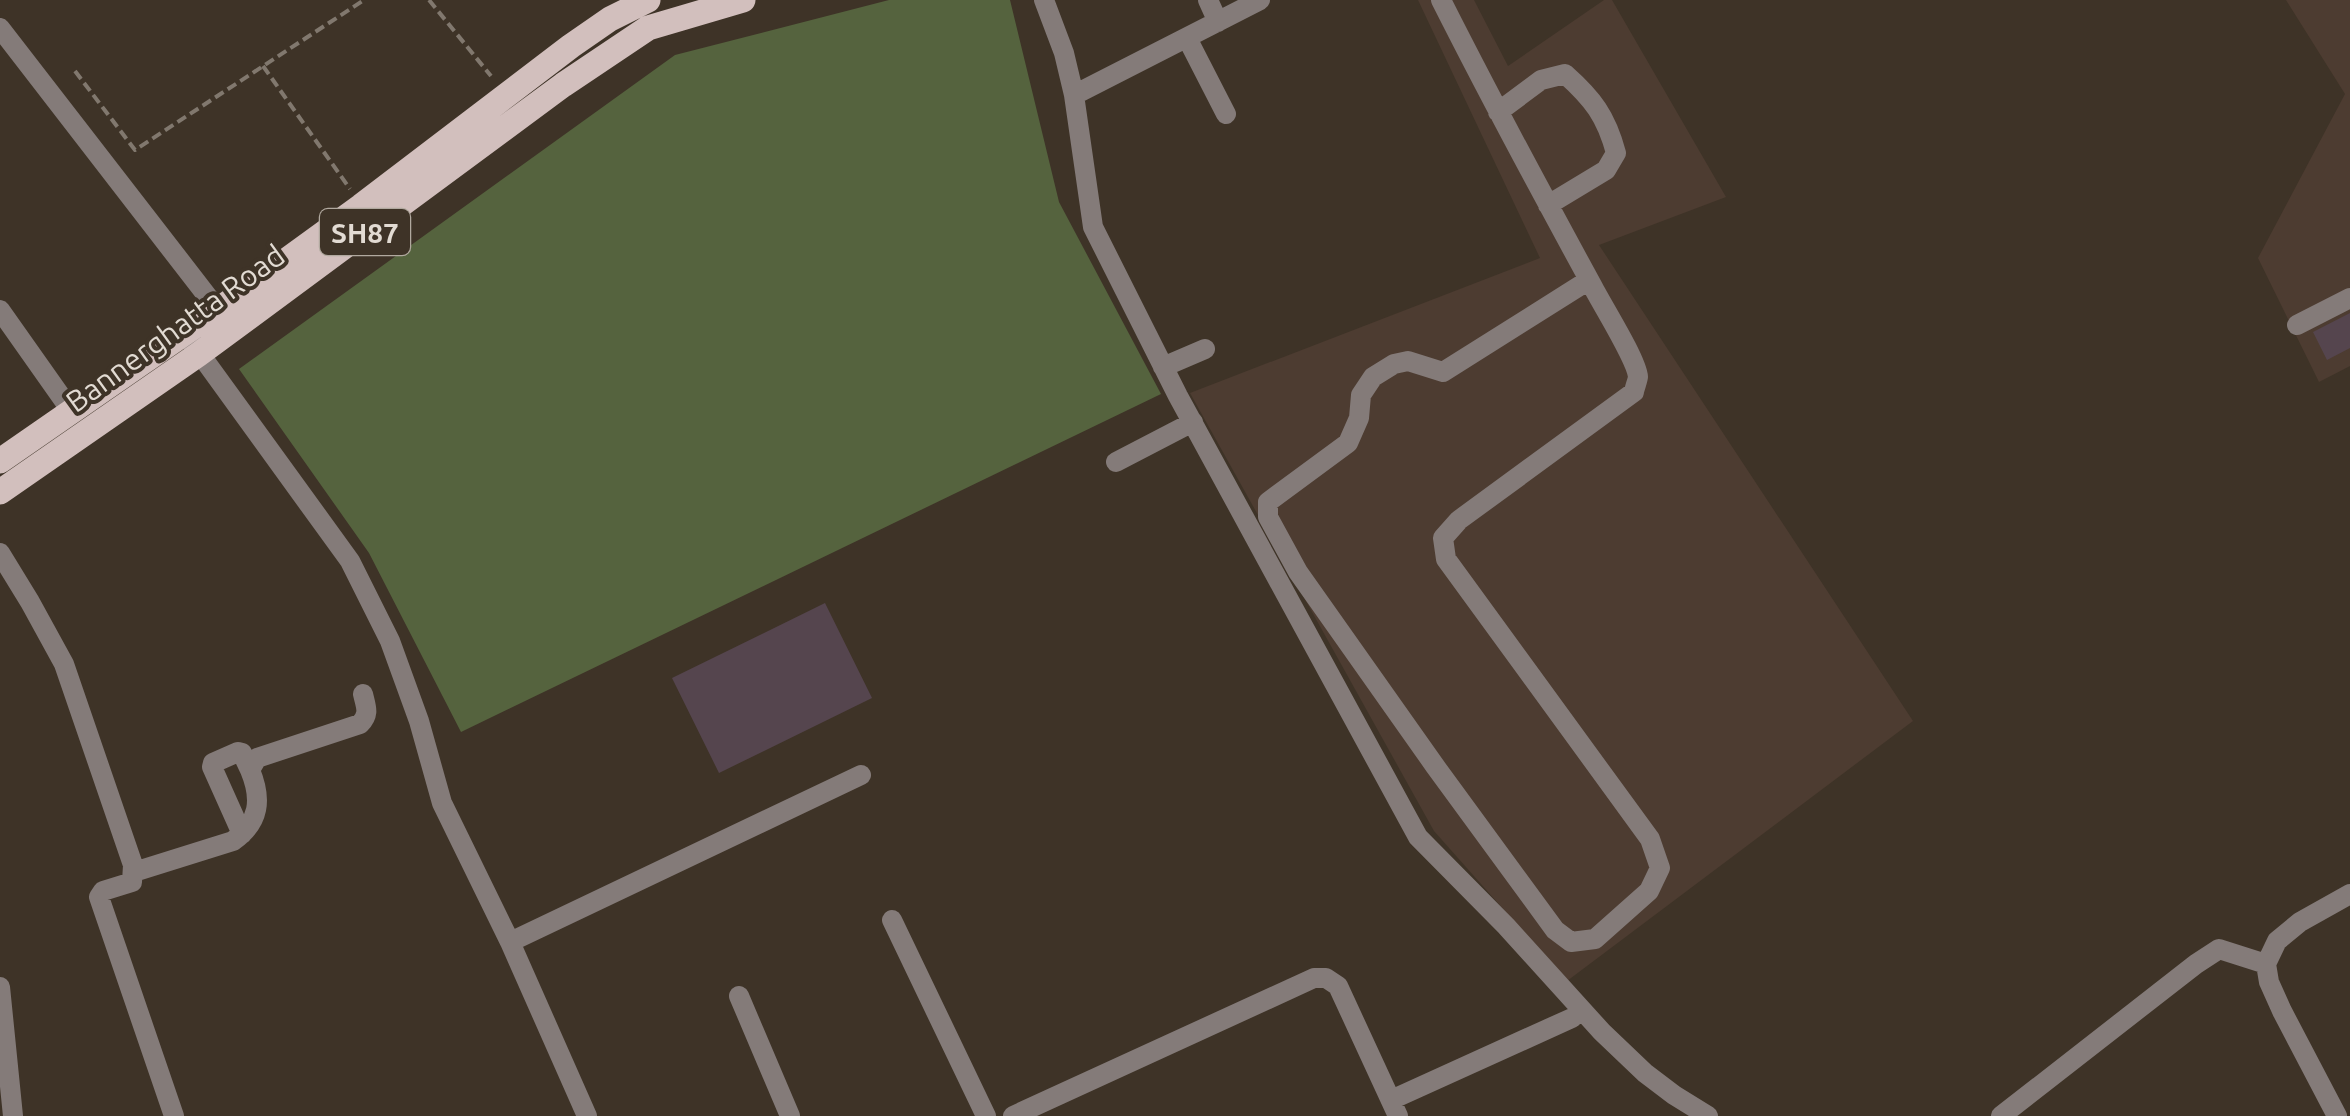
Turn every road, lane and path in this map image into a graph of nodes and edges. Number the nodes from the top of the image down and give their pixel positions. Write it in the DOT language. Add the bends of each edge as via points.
graph roads {
  1 [pos="364,0"];
  2 [pos="429,0"];
  3 [pos="648,0"];
  4 [pos="743,0"];
  5 [pos="1044,0"];
  6 [pos="1208,0"];
  7 [pos="1260,0"];
  8 [pos="1441,0"];
  9 [pos="1218,22"];
  10 [pos="0,28"];
  11 [pos="1187,38"];
  12 [pos="264,66"];
  13 [pos="75,71"];
  14 [pos="1074,94"];
  15 [pos="507,96"];
  16 [pos="1498,112"];
  17 [pos="1226,114"];
  18 [pos="1548,205"];
  19 [pos="362,206"];
  20 [pos="1589,280"];
  21 [pos="2350,298"];
  22 [pos="0,310"];
  23 [pos="218,310"];
  24 [pos="2296,325"];
  25 [pos="192,344"];
  26 [pos="1205,348"];
  27 [pos="1164,366"];
  28 [pos="72,412"];
  29 [pos="1193,422"];
  30 [pos="0,461"];
  31 [pos="1116,462"];
  32 [pos="0,492"];
  33 [pos="0,553"];
  34 [pos="364,694"];
  35 [pos="250,770"];
  36 [pos="861,776"];
  37 [pos="242,834"];
  38 [pos="134,872"];
  39 [pos="2350,894"];
  40 [pos="892,920"];
  41 [pos="510,942"];
  42 [pos="2266,964"];
  43 [pos="0,988"];
  44 [pos="740,996"];
  45 [pos="1572,1018"];
  46 [pos="1394,1108"];
  47 [pos="13,1116"];
  48 [pos="174,1116"];
  49 [pos="587,1116"];
  50 [pos="790,1116"];
  51 [pos="986,1116"];
  52 [pos="1013,1116"];
  53 [pos="1708,1116"];
  54 [pos="2001,1116"];
  55 [pos="2337,1116"];
  1 -- 12 [label="path"];
  2 -- 15 [label="path"];
  3 -- 15 [label="main road, Bannerghatta Road / SH87" via="610,19"];
  4 -- 25 [label="main road, Bannerghatta Road / SH87" via="648,28"];
  5 -- 14 [label="street"];
  6 -- 9 [label="street"];
  7 -- 9 [label="street"];
  8 -- 16 [label="street"];
  9 -- 11 [label="street"];
  10 -- 23 [label="street"];
  11 -- 14 [label="street"];
  11 -- 17 [label="street"];
  12 -- 13 [label="path" via="134,150"];
  12 -- 19 [label="path"];
  14 -- 27 [label="street" via="1093,227"];
  15 -- 19 [label="main road, Bannerghatta Road / SH87"];
  16 -- 18 [label="street"];
  16 -- 18 [label="street" via="1540,80 1565,74 1590,96 1610,130 1616,153 1606,170"];
  18 -- 20 [label="street"];
  19 -- 23 [label="main road, Bannerghatta Road / SH87"];
  20 -- 20 [label="street" via="1630,357 1638,378 1634,392 1458,520 1443,538 1446,559 1650,839 1660,868 1649,891 1595,939 1571,942 1555,930 1298,572 1268,517 1268,502 1348,443 1360,395 1373,377 1408,361 1443,372"];
  21 -- 24 [label="street"];
  22 -- 28 [label="street"];
  23 -- 25 [label="main road, Bannerghatta Road / SH87"];
  25 -- 28 [label="main road, Bannerghatta Road / SH87"];
  25 -- 32 [label="main road, Bannerghatta Road / SH87"];
  25 -- 41 [label="street" via="370,597 419,722 442,803"];
  26 -- 27 [label="street"];
  27 -- 29 [label="street"];
  28 -- 30 [label="main road, Bannerghatta Road / SH87"];
  29 -- 31 [label="street"];
  29 -- 53 [label="street" via="1418,837 1602,1032"];
  33 -- 38 [label="street" via="64,664"];
  34 -- 35 [label="street" via="368,712 360,724 257,758"];
  35 -- 37 [label="street" via="258,807"];
  35 -- 37 [label="street" via="238,752 212,767"];
  36 -- 41 [label="street"];
  37 -- 38 [label="street"];
  38 -- 48 [label="street" via="132,882 99,897"];
  39 -- 42 [label="street" via="2277,941"];
  40 -- 51 [label="street"];
  41 -- 49 [label="street"];
  42 -- 54 [label="street" via="2219,949"];
  42 -- 55 [label="street" via="2282,1011"];
  43 -- 47 [label="street"];
  44 -- 50 [label="street"];
  45 -- 46 [label="street"];
  46 -- 52 [label="street" via="1338,986 1314,978"];
}
